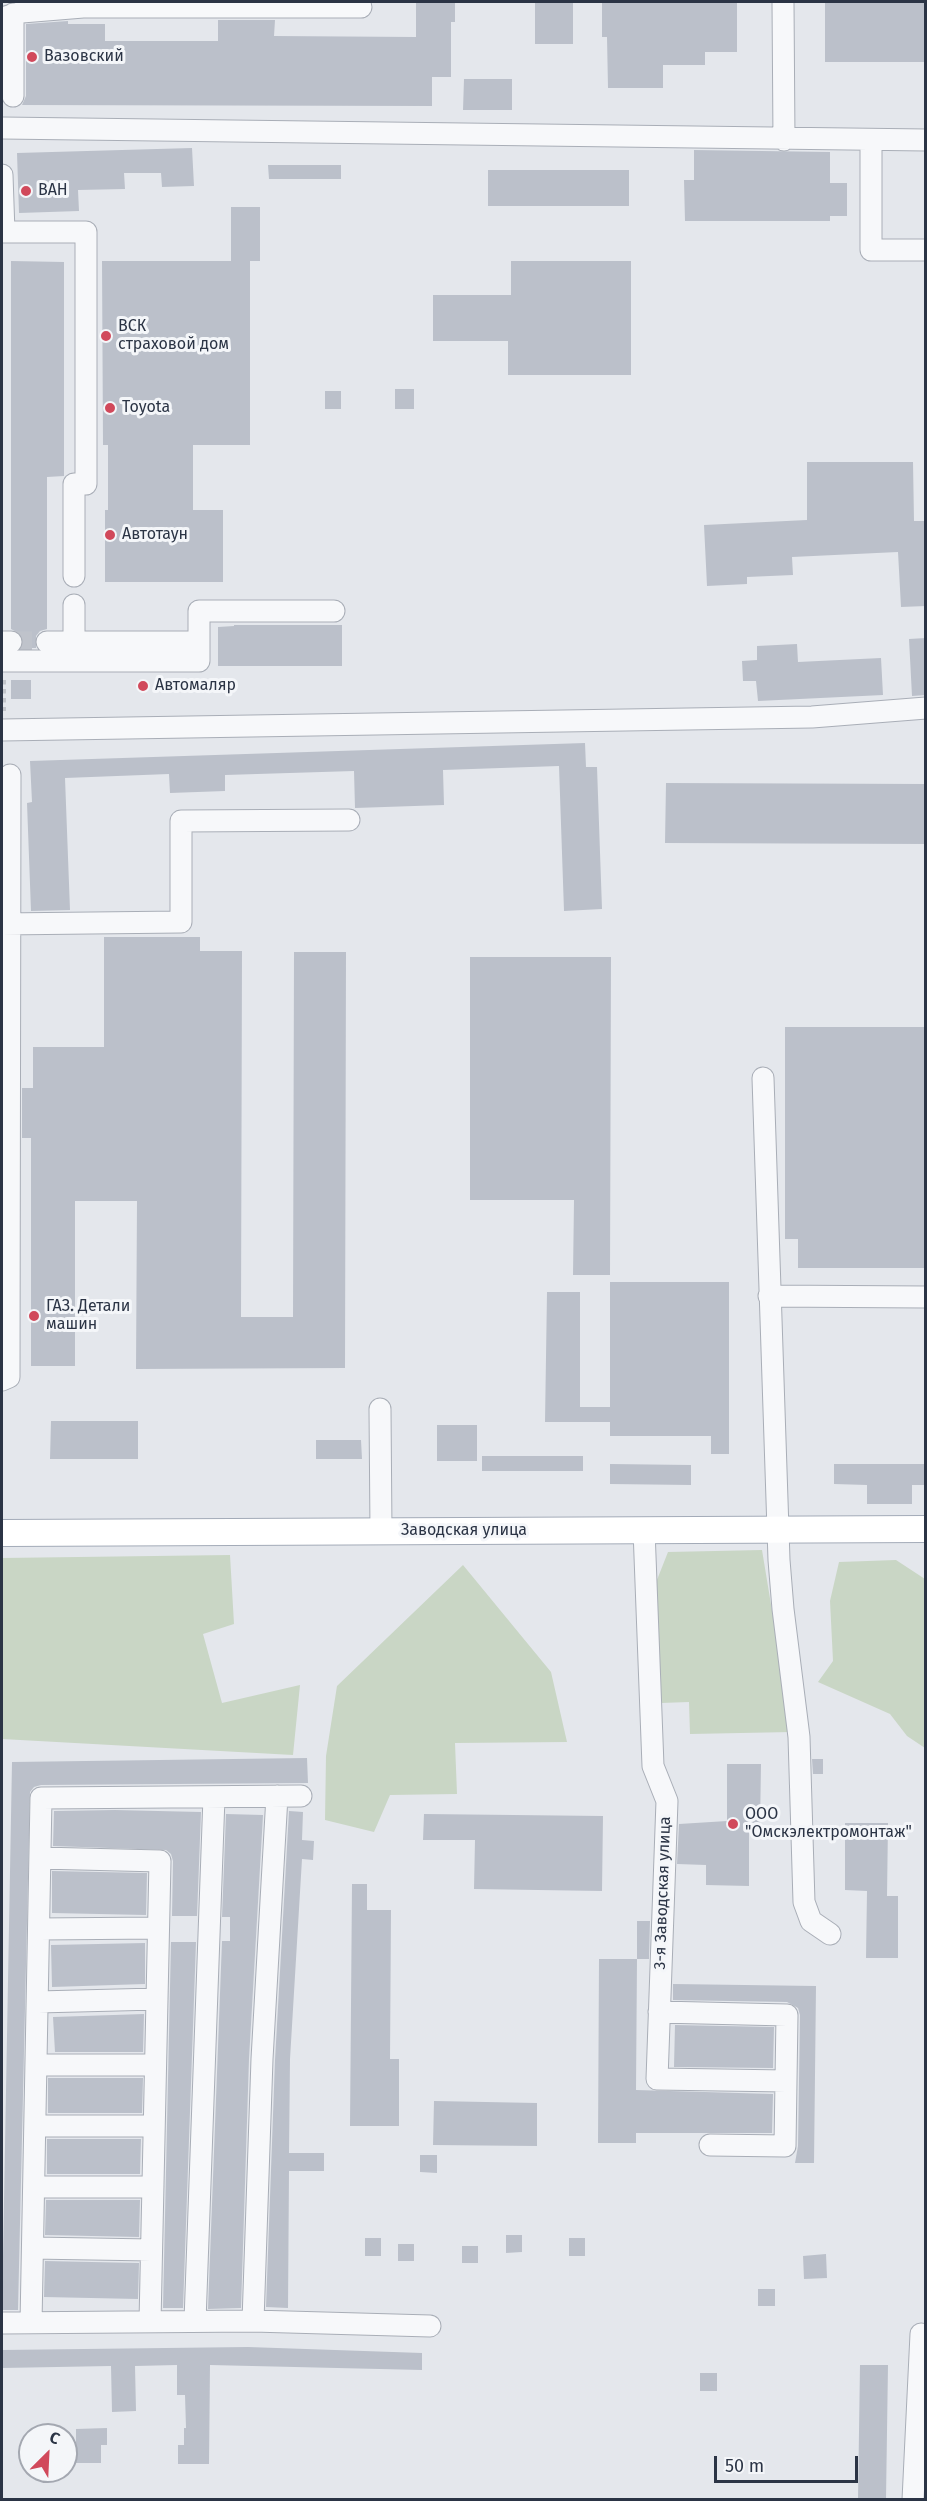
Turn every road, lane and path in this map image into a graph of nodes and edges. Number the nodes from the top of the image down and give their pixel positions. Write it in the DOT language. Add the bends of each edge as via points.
graph roads {
  1 [pos="783,2"];
  2 [pos="83,4"];
  3 [pos="361,7"];
  4 [pos="7,16"];
  5 [pos="7,60"];
  6 [pos="13,96"];
  7 [pos="2,128"];
  8 [pos="784,140"];
  9 [pos="871,140"];
  10 [pos="926,140"];
  11 [pos="2,175"];
  12 [pos="3,232"];
  13 [pos="926,250"];
  14 [pos="74,576"];
  15 [pos="74,605"];
  16 [pos="334,611"];
  17 [pos="47,642"];
  18 [pos="74,651"];
  19 [pos="2,661"];
  20 [pos="4,682"];
  21 [pos="4,689"];
  22 [pos="926,708"];
  23 [pos="2,730"];
  24 [pos="10,775"];
  25 [pos="349,820"];
  26 [pos="6,924"];
  27 [pos="763,1078"];
  28 [pos="5,1268"];
  29 [pos="769,1296"];
  30 [pos="926,1297"];
  31 [pos="2,1380"];
  32 [pos="380,1409"];
  33 [pos="926,1529"];
  34 [pos="644,1530"];
  35 [pos="778,1530"];
  36 [pos="381,1532"];
  37 [pos="2,1533"];
  38 [pos="277,1796"];
  39 [pos="300,1796"];
  40 [pos="214,1797"];
  41 [pos="40,1858"];
  42 [pos="158,1928"];
  43 [pos="39,1929"];
  44 [pos="830,1934"];
  45 [pos="157,1999"];
  46 [pos="38,2002"];
  47 [pos="658,2012"];
  48 [pos="36,2065"];
  49 [pos="155,2065"];
  50 [pos="786,2081"];
  51 [pos="35,2126"];
  52 [pos="154,2126"];
  53 [pos="710,2145"];
  54 [pos="34,2187"];
  55 [pos="153,2187"];
  56 [pos="33,2248"];
  57 [pos="151,2250"];
  58 [pos="195,2321"];
  59 [pos="253,2321"];
  60 [pos="150,2322"];
  61 [pos="2,2323"];
  62 [pos="31,2323"];
  63 [pos="430,2326"];
  64 [pos="921,2334"];
  65 [pos="913,2499"];
  1 -- 8 [label="street"];
  2 -- 3 [label="street"];
  2 -- 4 [label="street"];
  4 -- 5 [label="street"];
  5 -- 6 [label="street"];
  7 -- 8 [label="street"];
  8 -- 9 [label="street"];
  9 -- 10 [label="street"];
  9 -- 13 [label="street" via="872,250"];
  11 -- 12 [label="street"];
  12 -- 14 [label="street" via="86,232 86,484 74,484"];
  15 -- 18 [label="street"];
  16 -- 18 [label="street" via="199,611 199,642"];
  17 -- 18 [label="street"];
  18 -- 19 [label="street"];
  20 -- 21 [label="path"];
  22 -- 23 [label="street" via="812,717"];
  24 -- 26 [label="street"];
  25 -- 26 [label="street" via="181,821 181,922"];
  26 -- 28 [label="street"];
  27 -- 29 [label="street"];
  28 -- 31 [label="street" via="9,1377"];
  29 -- 30 [label="street"];
  29 -- 35 [label="street"];
  32 -- 36 [label="street"];
  33 -- 35 [label="main road, Заводская улица"];
  34 -- 35 [label="main road, Заводская улица"];
  34 -- 36 [label="main road, Заводская улица"];
  34 -- 47 [label="street, 3-я Заводская улица" via="653,1766 666,1801"];
  35 -- 44 [label="street" via="783,1609 800,1737 804,1902 811,1921"];
  36 -- 37 [label="main road, Заводская улица"];
  38 -- 39 [label="street"];
  38 -- 40 [label="street"];
  38 -- 59 [label="street"];
  40 -- 41 [label="street" via="41,1798"];
  40 -- 58 [label="street"];
  41 -- 42 [label="street" via="160,1861"];
  41 -- 43 [label="street"];
  42 -- 43 [label="street"];
  42 -- 45 [label="street"];
  43 -- 46 [label="street"];
  45 -- 46 [label="street"];
  45 -- 49 [label="street"];
  46 -- 48 [label="street"];
  47 -- 50 [label="street" via="787,2015"];
  47 -- 50 [label="street, 3-я Заводская улица" via="657,2079"];
  48 -- 49 [label="street"];
  48 -- 51 [label="street"];
  49 -- 52 [label="street"];
  50 -- 53 [label="street" via="785,2146"];
  51 -- 52 [label="street"];
  51 -- 54 [label="street"];
  52 -- 55 [label="street"];
  54 -- 55 [label="street"];
  54 -- 56 [label="street"];
  55 -- 57 [label="street"];
  56 -- 57 [label="street"];
  56 -- 62 [label="street"];
  57 -- 60 [label="street"];
  58 -- 59 [label="street"];
  58 -- 60 [label="street"];
  59 -- 63 [label="street"];
  60 -- 62 [label="street"];
  61 -- 62 [label="street"];
  64 -- 65 [label="street"];
}
